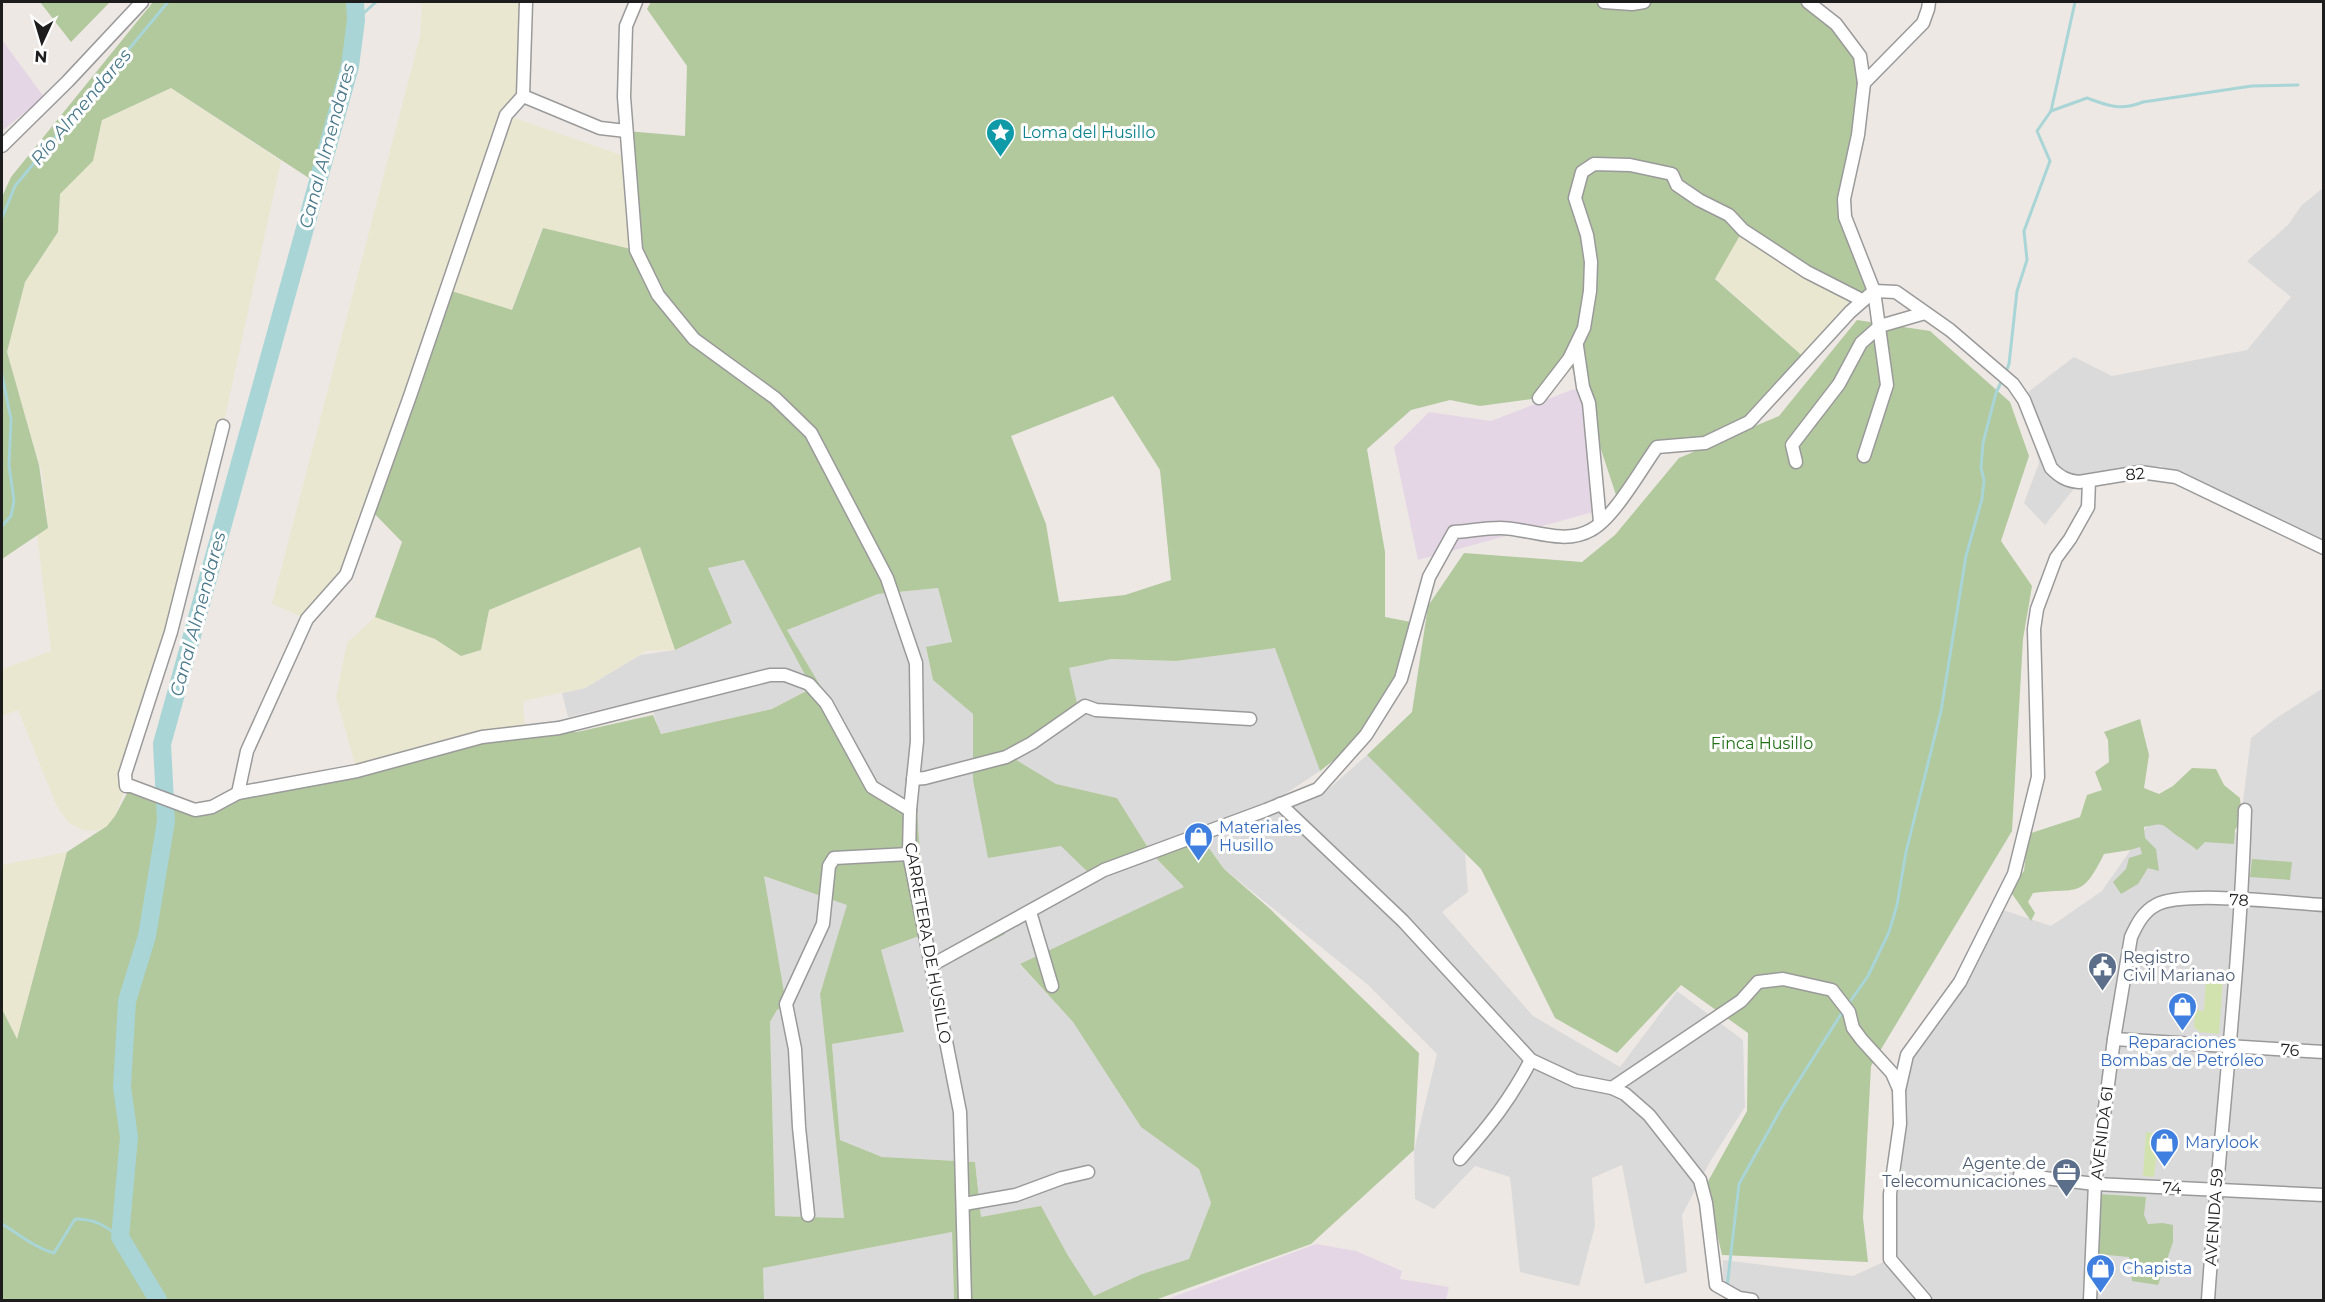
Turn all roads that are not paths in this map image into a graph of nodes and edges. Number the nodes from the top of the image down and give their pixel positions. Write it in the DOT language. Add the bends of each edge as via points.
graph roads {
  1 [pos="142,2"];
  2 [pos="526,2"];
  3 [pos="636,2"];
  4 [pos="1604,2"];
  5 [pos="1644,2"];
  6 [pos="1808,2"];
  7 [pos="1929,2"];
  8 [pos="1864,83"];
  9 [pos="523,96"];
  10 [pos="626,131"];
  11 [pos="2,146"];
  12 [pos="1874,291"];
  13 [pos="1862,300"];
  14 [pos="1925,313"];
  15 [pos="1880,326"];
  16 [pos="1577,346"];
  17 [pos="1539,398"];
  18 [pos="223,426"];
  19 [pos="1864,456"];
  20 [pos="1796,462"];
  21 [pos="2089,481"];
  22 [pos="1600,522"];
  23 [pos="2324,548"];
  24 [pos="1250,719"];
  25 [pos="913,779"];
  26 [pos="238,793"];
  27 [pos="1280,804"];
  28 [pos="910,810"];
  29 [pos="2246,810"];
  30 [pos="909,854"];
  31 [pos="2243,900"];
  32 [pos="2156,905"];
  33 [pos="2324,905"];
  34 [pos="1029,912"];
  35 [pos="932,965"];
  36 [pos="1052,986"];
  37 [pos="2114,1039"];
  38 [pos="2230,1046"];
  39 [pos="2324,1052"];
  40 [pos="1531,1060"];
  41 [pos="1612,1088"];
  42 [pos="1899,1090"];
  43 [pos="1460,1159"];
  44 [pos="1088,1172"];
  45 [pos="2020,1175"];
  46 [pos="2095,1184"];
  47 [pos="2216,1190"];
  48 [pos="2324,1195"];
  49 [pos="964,1204"];
  50 [pos="808,1215"];
  51 [pos="965,1300"];
  52 [pos="1752,1300"];
  53 [pos="1925,1300"];
  54 [pos="2090,1300"];
  55 [pos="2208,1300"];
  1 -- 11 [label="street"];
  2 -- 9 [label="street"];
  3 -- 10 [label="street, CARRETERA DE HUSILLO" via="626,26"];
  4 -- 5 [label="street"];
  6 -- 8 [label="street" via="1836,24 1860,56"];
  7 -- 8 [label="street" via="1923,23"];
  8 -- 12 [label="street" via="1844,199 1851,236"];
  9 -- 10 [label="street" via="600,128"];
  9 -- 26 [label="street" via="506,115 346,574 307,619 247,751"];
  10 -- 25 [label="street, CARRETERA DE HUSILLO" via="636,250 658,295 694,339 774,398 811,433 887,578 916,663 918,741"];
  12 -- 13 [label="street"];
  12 -- 14 [label="street, 82" via="1896,292"];
  12 -- 15 [label="street"];
  13 -- 16 [label="street" via="1807,272 1743,230 1729,215 1677,185 1672,174 1630,165 1594,164 1582,172 1575,198 1591,262 1584,328"];
  13 -- 22 [label="street" via="1749,422 1704,443 1657,447 1619,504"];
  14 -- 15 [label="street"];
  14 -- 21 [label="street, 82" via="2013,384 2024,400 2051,468 2066,480"];
  15 -- 19 [label="street" via="1887,385"];
  15 -- 20 [label="street" via="1861,343 1839,384 1792,445"];
  16 -- 17 [label="street"];
  16 -- 22 [label="street" via="1589,403"];
  18 -- 26 [label="street" via="171,632 125,774 126,786 195,810 212,807"];
  21 -- 23 [label="street, 82" via="2140,472 2176,477"];
  21 -- 42 [label="street" via="2088,507 2056,558 2037,609 2034,629 2038,777 2014,874 1960,982 1906,1055"];
  22 -- 27 [label="street" via="1591,530 1563,537 1501,528 1454,532 1429,577 1401,679 1366,735 1318,789"];
  24 -- 25 [label="street" via="1096,710 1085,705 1032,743 1006,756"];
  25 -- 28 [label="street, CARRETERA DE HUSILLO"];
  26 -- 28 [label="street" via="357,771 482,737 560,728 770,675 785,675 810,684 826,703 872,787"];
  27 -- 34 [label="street" via="1104,870"];
  27 -- 40 [label="street" via="1403,921"];
  28 -- 30 [label="street, CARRETERA DE HUSILLO"];
  29 -- 31 [label="street, AVENIDA 59"];
  30 -- 35 [label="street, CARRETERA DE HUSILLO"];
  30 -- 50 [label="street" via="834,858 829,866 823,924 786,1005 795,1049"];
  31 -- 32 [label="street, 78" via="2186,898"];
  31 -- 33 [label="street, 78"];
  31 -- 38 [label="street, AVENIDA 59"];
  32 -- 37 [label="street, AVENIDA 61" via="2143,914 2131,937"];
  34 -- 35 [label="street"];
  34 -- 36 [label="street"];
  35 -- 49 [label="street, CARRETERA DE HUSILLO" via="960,1112"];
  37 -- 38 [label="street, 76"];
  37 -- 46 [label="street, AVENIDA 61"];
  38 -- 39 [label="street, 76"];
  38 -- 47 [label="street, AVENIDA 59"];
  40 -- 41 [label="street" via="1576,1081"];
  40 -- 43 [label="street" via="1498,1116"];
  41 -- 42 [label="street" via="1741,1001 1758,982 1783,979 1832,990 1846,1008 1853,1028 1892,1073"];
  41 -- 52 [label="street" via="1649,1115 1700,1180 1716,1285 1733,1296"];
  42 -- 53 [label="street" via="1900,1124 1890,1194 1890,1259"];
  44 -- 49 [label="street" via="1016,1195"];
  45 -- 46 [label="street, 74"];
  46 -- 47 [label="street, 74"];
  46 -- 54 [label="street, AVENIDA 61"];
  47 -- 48 [label="street, 74"];
  47 -- 55 [label="street, AVENIDA 59"];
  49 -- 51 [label="street, CARRETERA DE HUSILLO"];
}
